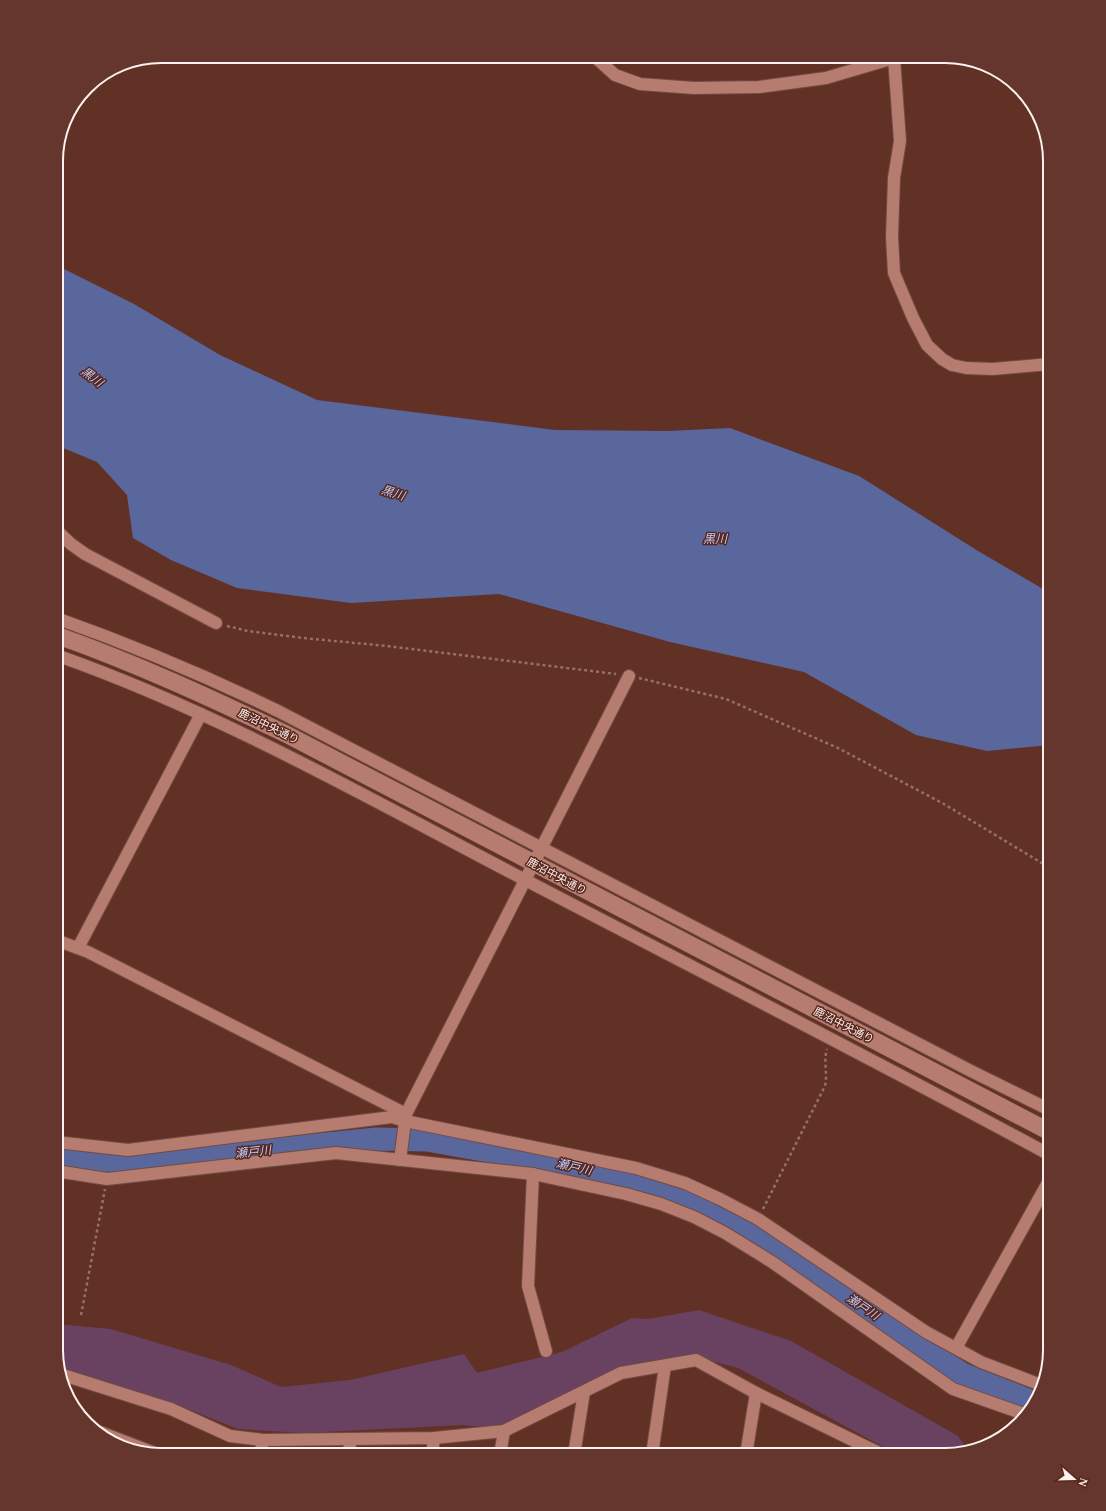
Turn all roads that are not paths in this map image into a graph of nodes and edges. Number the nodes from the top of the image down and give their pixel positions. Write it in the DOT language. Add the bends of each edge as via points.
graph roads {
  1 [pos="600,63"];
  2 [pos="875,63"];
  3 [pos="894,63"];
  4 [pos="1043,365"];
  5 [pos="63,537"];
  6 [pos="63,621"];
  7 [pos="216,623"];
  8 [pos="63,638"];
  9 [pos="63,658"];
  10 [pos="629,676"];
  11 [pos="201,714"];
  12 [pos="542,847"];
  13 [pos="534,864"];
  14 [pos="525,880"];
  15 [pos="63,943"];
  16 [pos="78,948"];
  17 [pos="969,1070"];
  18 [pos="961,1086"];
  19 [pos="952,1102"];
  20 [pos="1043,1107"];
  21 [pos="405,1117"];
  22 [pos="1043,1128"];
  23 [pos="63,1143"];
  24 [pos="1043,1151"];
  25 [pos="400,1160"];
  26 [pos="63,1172"];
  27 [pos="533,1174"];
  28 [pos="1043,1192"];
  29 [pos="956,1348"];
  30 [pos="546,1351"];
  31 [pos="665,1366"];
  32 [pos="66,1376"];
  33 [pos="1037,1384"];
  34 [pos="584,1392"];
  35 [pos="756,1393"];
  36 [pos="1020,1413"];
  37 [pos="504,1431"];
  38 [pos="434,1438"];
  39 [pos="263,1440"];
  40 [pos="350,1440"];
  41 [pos="261,1448"];
  42 [pos="349,1448"];
  43 [pos="433,1448"];
  44 [pos="501,1448"];
  45 [pos="575,1448"];
  46 [pos="653,1448"];
  47 [pos="747,1448"];
  48 [pos="860,1448"];
  1 -- 2 [label="street" via="614,75 640,84 694,88 759,87 826,78"];
  3 -- 4 [label="street" via="900,141 894,178 894,274 912,318 927,345 952,365 993,369"];
  5 -- 7 [label="street" via="85,554"];
  6 -- 12 [label="street" via="150,652 234,689"];
  8 -- 13 [label="street, 鹿沼中央通り" via="135,665 230,707"];
  9 -- 11 [label="street" via="134,684"];
  10 -- 12 [label="street"];
  11 -- 14 [label="street" via="296,760"];
  11 -- 16 [label="street"];
  12 -- 13 [label="street"];
  12 -- 17 [label="street"];
  13 -- 14 [label="street"];
  13 -- 18 [label="street, 鹿沼中央通り"];
  14 -- 19 [label="street"];
  14 -- 21 [label="street"];
  15 -- 16 [label="street"];
  16 -- 21 [label="street"];
  17 -- 18 [label="street"];
  17 -- 20 [label="street"];
  18 -- 19 [label="street"];
  18 -- 22 [label="street, 鹿沼中央通り"];
  19 -- 24 [label="street"];
  21 -- 23 [label="street" via="128,1150"];
  21 -- 25 [label="street"];
  21 -- 29 [label="street" via="636,1168 685,1183 758,1219 926,1332"];
  25 -- 26 [label="street" via="336,1153 106,1179"];
  25 -- 27 [label="street"];
  27 -- 30 [label="street" via="528,1286"];
  27 -- 36 [label="street" via="661,1204 725,1233 772,1262 952,1389"];
  28 -- 29 [label="street"];
  29 -- 33 [label="street" via="981,1362"];
  31 -- 34 [label="street" via="621,1373"];
  31 -- 35 [label="street" via="696,1360"];
  31 -- 46 [label="street"];
  32 -- 39 [label="street" via="171,1409 230,1436"];
  34 -- 37 [label="street"];
  34 -- 45 [label="street"];
  35 -- 47 [label="street"];
  35 -- 48 [label="street"];
  37 -- 38 [label="street"];
  37 -- 44 [label="street"];
  38 -- 40 [label="street"];
  38 -- 43 [label="street"];
  39 -- 40 [label="street"];
  39 -- 41 [label="street"];
  40 -- 42 [label="street"];
}
